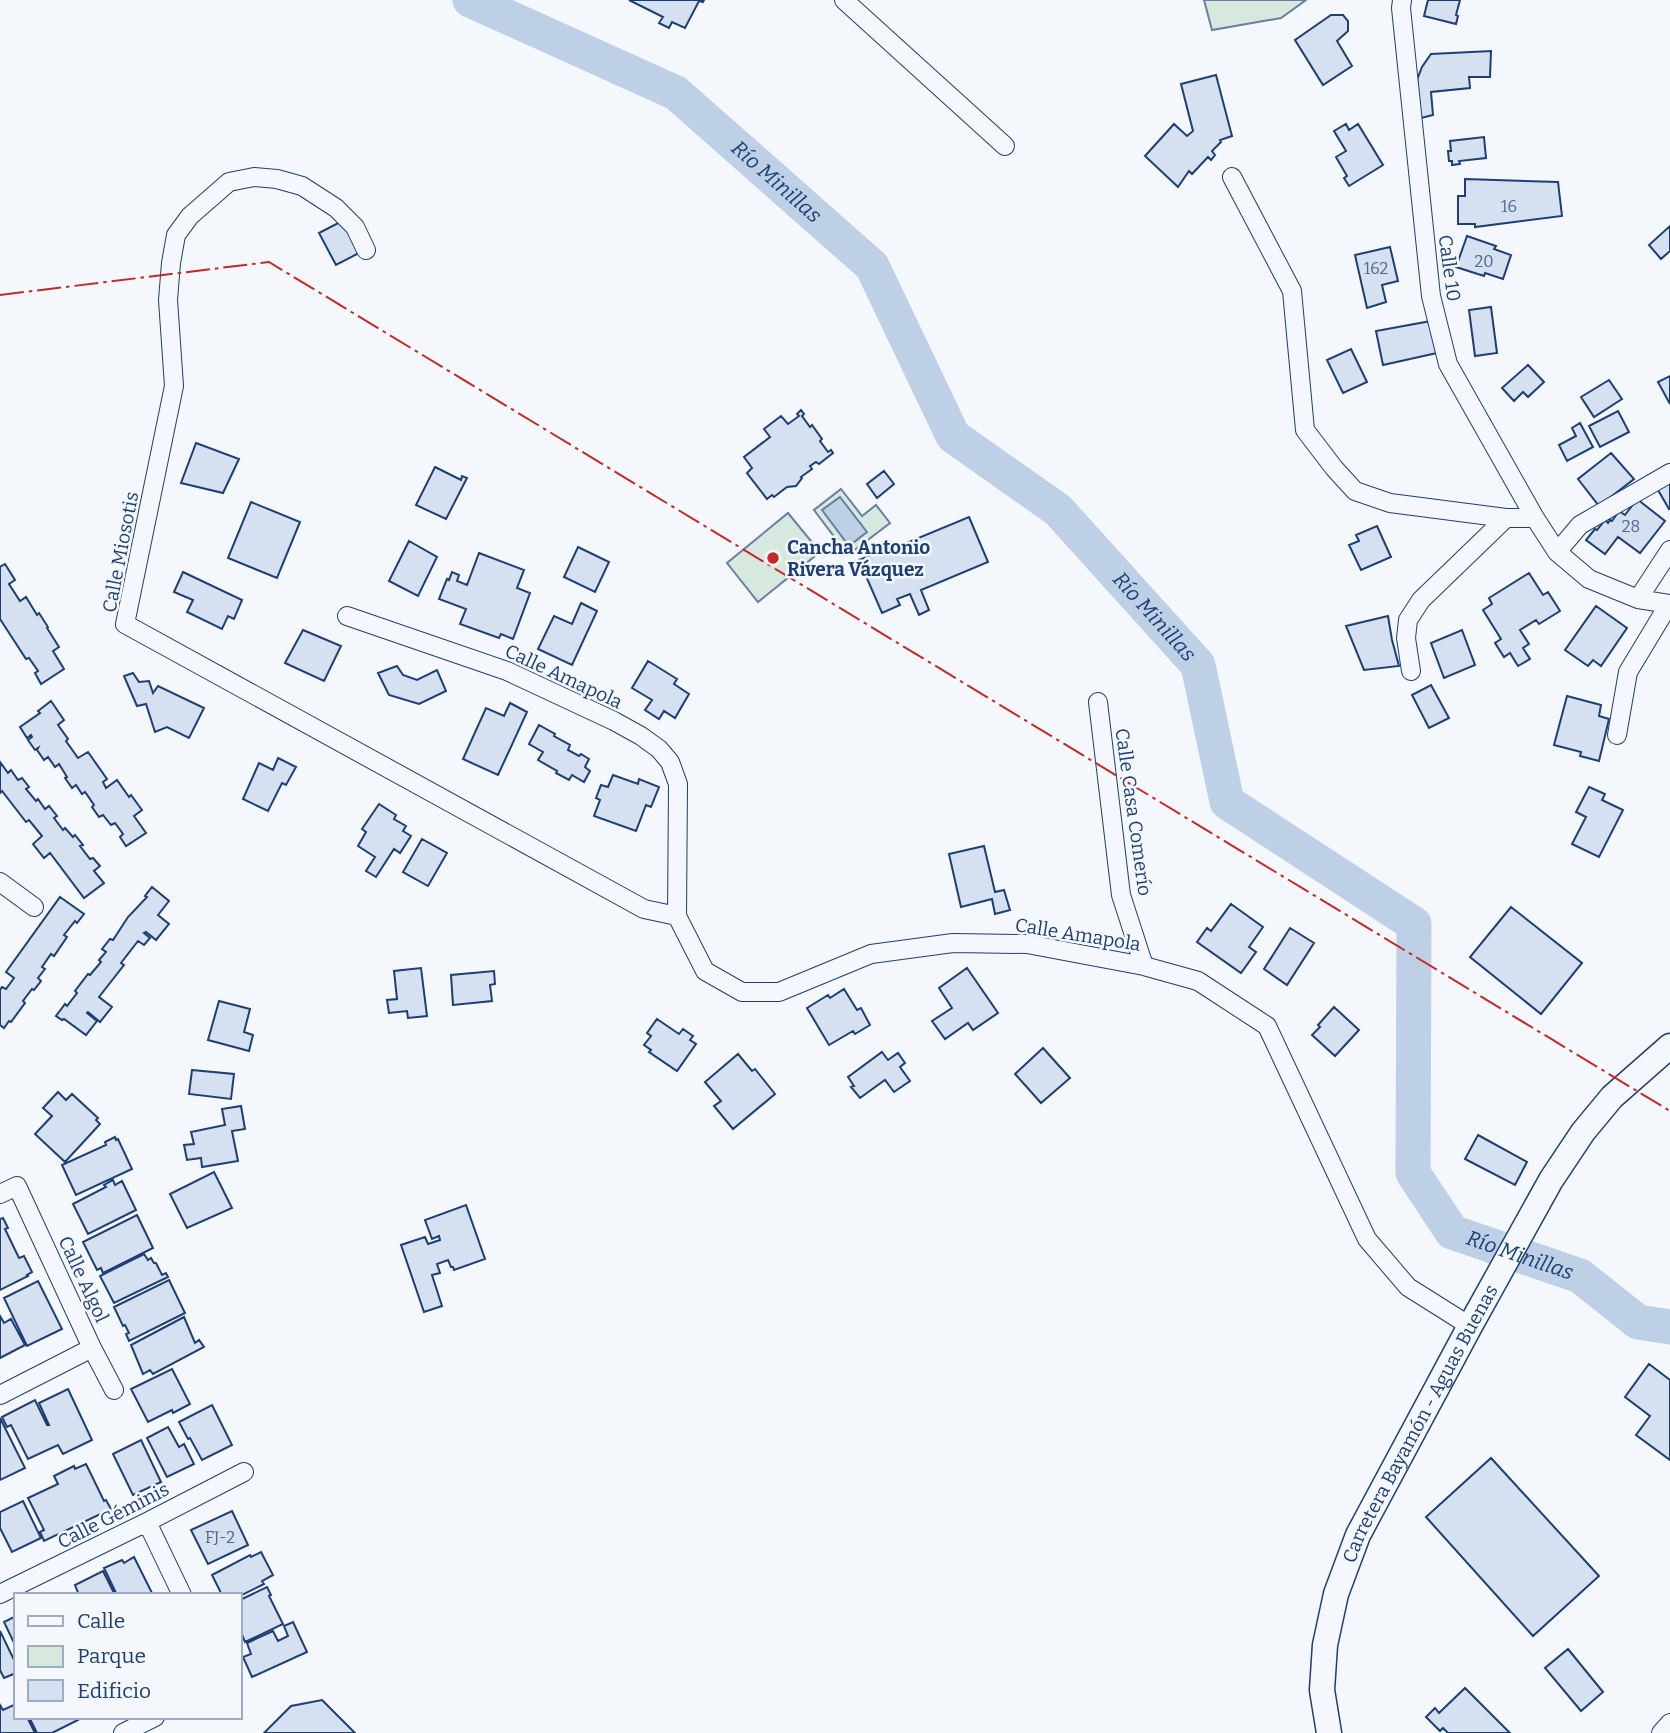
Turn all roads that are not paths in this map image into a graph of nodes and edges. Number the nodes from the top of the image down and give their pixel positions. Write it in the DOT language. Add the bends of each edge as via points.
graph roads {
  1 [pos="844,0"];
  2 [pos="1402,0"];
  3 [pos="1005,146"];
  4 [pos="1232,177"];
  5 [pos="366,250"];
  6 [pos="1670,473"];
  7 [pos="1506,517"];
  8 [pos="1535,518"];
  9 [pos="1670,551"];
  10 [pos="1556,552"];
  11 [pos="1638,599"];
  12 [pos="1670,604"];
  13 [pos="347,615"];
  14 [pos="1411,671"];
  15 [pos="1098,702"];
  16 [pos="1617,735"];
  17 [pos="0,882"];
  18 [pos="34,907"];
  19 [pos="677,916"];
  20 [pos="1144,966"];
  21 [pos="1670,1046"];
  22 [pos="0,1194"];
  23 [pos="1469,1326"];
  24 [pos="92,1348"];
  25 [pos="114,1390"];
  26 [pos="0,1395"];
  27 [pos="244,1472"];
  28 [pos="147,1522"];
  29 [pos="181,1593"];
  30 [pos="0,1594"];
  31 [pos="151,1719"];
  32 [pos="1670,1723"];
  33 [pos="123,1733"];
  34 [pos="1329,1733"];
  35 [pos="1661,1733"];
  1 -- 3 [label="street"];
  2 -- 8 [label="street, Calle 10" via="1431,296 1448,364"];
  4 -- 7 [label="street" via="1292,291 1305,430 1334,468 1355,491 1390,503"];
  5 -- 19 [label="street, Calle Miosotis" via="355,226 336,208 302,186 277,178 229,182 190,216 177,235 168,300 174,386 125,624 643,909"];
  6 -- 10 [label="street" via="1580,525"];
  7 -- 8 [label="street"];
  7 -- 14 [label="street" via="1421,600 1408,620"];
  8 -- 10 [label="street, Calle 10"];
  9 -- 11 [label="street"];
  10 -- 11 [label="street, Calle 10" via="1589,579"];
  11 -- 12 [label="street, Calle 10"];
  12 -- 16 [label="street" via="1628,672"];
  13 -- 19 [label="street, Calle Amapola" via="507,671 614,721 659,749 678,783"];
  15 -- 20 [label="street, Calle Casa Comerío" via="1121,895"];
  17 -- 18 [label="street"];
  19 -- 20 [label="street, Calle Amapola" via="705,971 742,992 779,992 871,954 953,943 1027,944"];
  20 -- 23 [label="street, Calle Amapola" via="1198,981 1267,1026 1367,1239 1408,1287"];
  21 -- 23 [label="street, Carretera Bayamón - Aguas Buenas" via="1612,1097 1583,1132"];
  22 -- 24 [label="street, Calle Algol" via="17,1186"];
  23 -- 34 [label="street, Carretera Bayamón - Aguas Buenas" via="1358,1535 1336,1594 1325,1645 1322,1690"];
  24 -- 25 [label="street, Calle Algol"];
  24 -- 26 [label="street"];
  27 -- 28 [label="street, Calle Géminis"];
  28 -- 29 [label="street"];
  28 -- 30 [label="street, Calle Géminis"];
  31 -- 33 [label="street"];
  32 -- 35 [label="street"];
}
